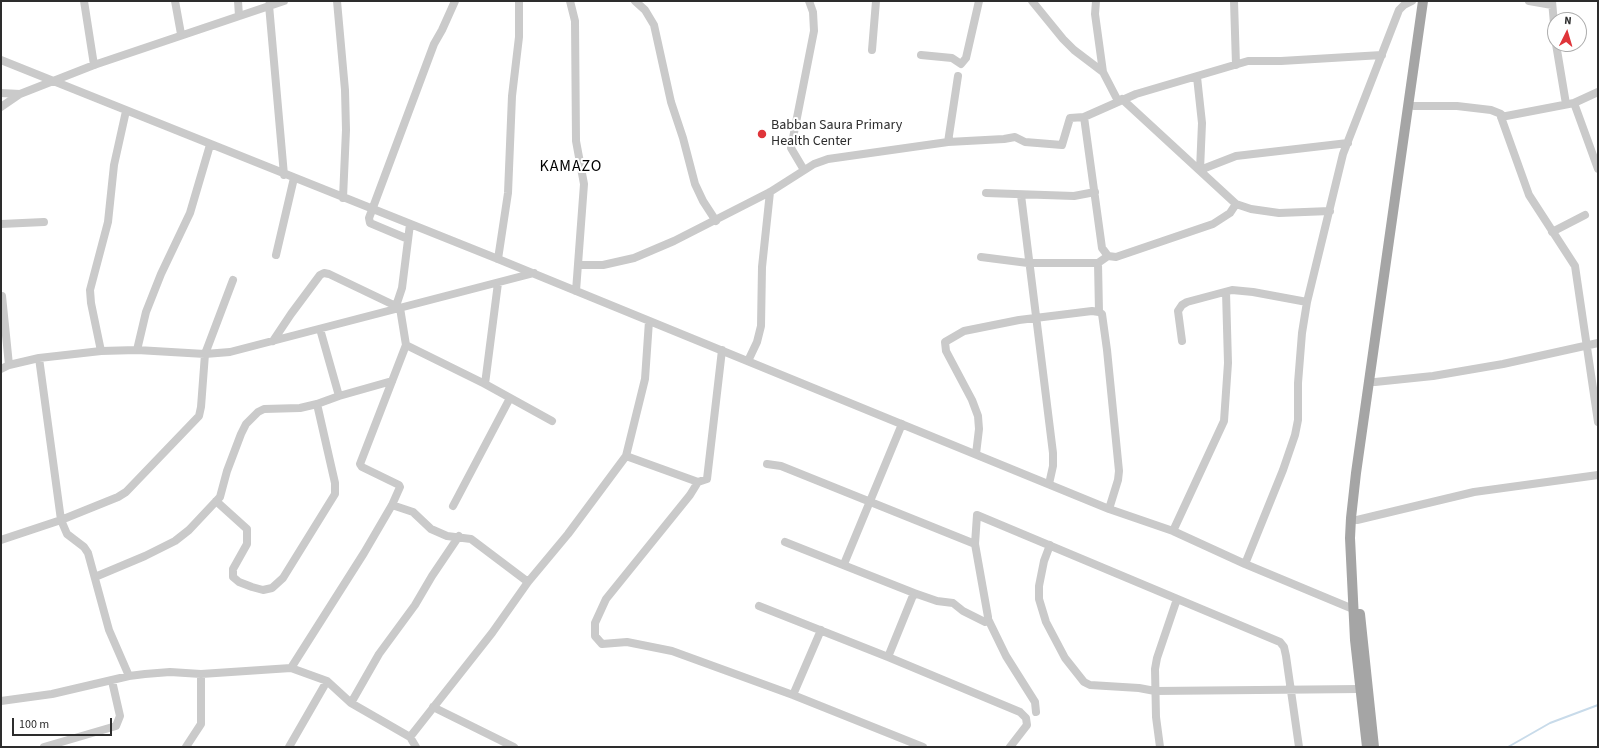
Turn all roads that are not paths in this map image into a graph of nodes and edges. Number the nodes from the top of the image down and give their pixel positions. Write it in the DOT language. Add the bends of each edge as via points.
graph roads {
  1 [pos="84,1"];
  2 [pos="175,1"];
  3 [pos="238,1"];
  4 [pos="284,1"];
  5 [pos="337,1"];
  6 [pos="455,1"];
  7 [pos="519,1"];
  8 [pos="570,1"];
  9 [pos="635,1"];
  10 [pos="809,1"];
  11 [pos="876,1"];
  12 [pos="979,1"];
  13 [pos="1032,1"];
  14 [pos="1096,1"];
  15 [pos="1234,1"];
  16 [pos="1412,1"];
  17 [pos="1423,1"];
  18 [pos="1428,1"];
  19 [pos="1529,1"];
  20 [pos="1552,3"];
  21 [pos="269,5"];
  22 [pos="239,16"];
  23 [pos="181,34"];
  24 [pos="872,50"];
  25 [pos="1558,52"];
  26 [pos="921,55"];
  27 [pos="1382,55"];
  28 [pos="1,60"];
  29 [pos="94,65"];
  30 [pos="1236,65"];
  31 [pos="1103,72"];
  32 [pos="958,76"];
  33 [pos="1197,77"];
  34 [pos="53,80"];
  35 [pos="1598,92"];
  36 [pos="1,93"];
  37 [pos="20,94"];
  38 [pos="1120,100"];
  39 [pos="1570,103"];
  40 [pos="1414,106"];
  41 [pos="1,107"];
  42 [pos="126,111"];
  43 [pos="1084,117"];
  44 [pos="1501,117"];
  45 [pos="1408,128"];
  46 [pos="948,142"];
  47 [pos="1348,143"];
  48 [pos="210,145"];
  49 [pos="1598,169"];
  50 [pos="804,170"];
  51 [pos="1200,170"];
  52 [pos="284,175"];
  53 [pos="294,178"];
  54 [pos="770,192"];
  55 [pos="1095,192"];
  56 [pos="986,193"];
  57 [pos="1021,195"];
  58 [pos="343,198"];
  59 [pos="1236,204"];
  60 [pos="372,210"];
  61 [pos="1330,211"];
  62 [pos="1585,216"];
  63 [pos="716,221"];
  64 [pos="44,222"];
  65 [pos="1,224"];
  66 [pos="410,224"];
  67 [pos="1552,232"];
  68 [pos="408,239"];
  69 [pos="276,255"];
  70 [pos="981,256"];
  71 [pos="1108,256"];
  72 [pos="498,259"];
  73 [pos="1028,263"];
  74 [pos="1098,263"];
  75 [pos="579,265"];
  76 [pos="534,273"];
  77 [pos="233,280"];
  78 [pos="498,283"];
  79 [pos="576,291"];
  80 [pos="1226,292"];
  81 [pos="2,296"];
  82 [pos="1307,302"];
  83 [pos="398,307"];
  84 [pos="1099,312"];
  85 [pos="1037,318"];
  86 [pos="649,321"];
  87 [pos="320,329"];
  88 [pos="1182,341"];
  89 [pos="273,342"];
  90 [pos="1598,343"];
  91 [pos="406,345"];
  92 [pos="1586,346"];
  93 [pos="137,350"];
  94 [pos="722,350"];
  95 [pos="101,351"];
  96 [pos="205,354"];
  97 [pos="38,358"];
  98 [pos="748,361"];
  99 [pos="9,365"];
  100 [pos="1,369"];
  101 [pos="392,381"];
  102 [pos="1375,382"];
  103 [pos="485,384"];
  104 [pos="339,396"];
  105 [pos="510,398"];
  106 [pos="317,404"];
  107 [pos="552,420"];
  108 [pos="1598,422"];
  109 [pos="902,424"];
  110 [pos="976,454"];
  111 [pos="626,456"];
  112 [pos="767,464"];
  113 [pos="1598,475"];
  114 [pos="698,482"];
  115 [pos="1049,484"];
  116 [pos="216,501"];
  117 [pos="870,501"];
  118 [pos="392,506"];
  119 [pos="453,506"];
  120 [pos="1109,509"];
  121 [pos="60,520"];
  122 [pos="1357,520"];
  123 [pos="1173,531"];
  124 [pos="459,536"];
  125 [pos="1,540"];
  126 [pos="785,542"];
  127 [pos="976,544"];
  128 [pos="1050,545"];
  129 [pos="844,564"];
  130 [pos="1245,564"];
  131 [pos="95,577"];
  132 [pos="528,582"];
  133 [pos="914,594"];
  134 [pos="1177,598"];
  135 [pos="759,606"];
  136 [pos="1353,609"];
  137 [pos="988,619"];
  138 [pos="821,630"];
  139 [pos="888,657"];
  140 [pos="290,668"];
  141 [pos="201,674"];
  142 [pos="129,676"];
  143 [pos="112,681"];
  144 [pos="327,681"];
  145 [pos="1360,689"];
  146 [pos="1155,691"];
  147 [pos="1291,691"];
  148 [pos="793,695"];
  149 [pos="1,701"];
  150 [pos="350,703"];
  151 [pos="433,707"];
  152 [pos="1036,712"];
  153 [pos="410,737"];
  154 [pos="44,747"];
  155 [pos="186,747"];
  156 [pos="289,747"];
  157 [pos="416,747"];
  158 [pos="514,747"];
  159 [pos="923,747"];
  160 [pos="1010,747"];
  161 [pos="1160,747"];
  162 [pos="1299,747"];
  163 [pos="1367,747"];
  164 [pos="1374,747"];
  1 -- 29 [label="street"];
  2 -- 23 [label="street"];
  3 -- 22 [label="street"];
  4 -- 21 [label="street"];
  5 -- 58 [label="street" via="345,97"];
  6 -- 60 [label="street" via="434,44"];
  7 -- 72 [label="street" via="519,38 512,96 508,193"];
  8 -- 75 [label="street" via="575,21 576,141 584,184"];
  9 -- 63 [label="street" via="654,25 671,102 684,138 695,184"];
  10 -- 50 [label="street" via="813,12 814,31 791,148"];
  11 -- 24 [label="street"];
  12 -- 26 [label="street" via="966,58 960,64 952,58"];
  13 -- 31 [label="street" via="1063,39"];
  14 -- 31 [label="street" via="1095,14"];
  15 -- 30 [label="street"];
  16 -- 27 [label="street" via="1398,10"];
  17 -- 45 [label="main road"];
  18 -- 40 [label="main road"];
  19 -- 20 [label="street"];
  21 -- 22 [label="street"];
  21 -- 52 [label="street"];
  22 -- 23 [label="street"];
  23 -- 29 [label="street"];
  25 -- 39 [label="street"];
  27 -- 30 [label="street" via="1258,60"];
  27 -- 47 [label="street"];
  28 -- 34 [label="street"];
  29 -- 34 [label="street"];
  30 -- 33 [label="street"];
  31 -- 38 [label="street"];
  32 -- 46 [label="street"];
  33 -- 38 [label="street"];
  33 -- 51 [label="street" via="1202,124"];
  34 -- 37 [label="street"];
  34 -- 42 [label="street"];
  35 -- 39 [label="street"];
  36 -- 37 [label="street"];
  37 -- 41 [label="street"];
  38 -- 43 [label="street"];
  38 -- 51 [label="street"];
  39 -- 44 [label="street"];
  39 -- 49 [label="street"];
  40 -- 44 [label="street" via="1457,106 1491,110 1501,114"];
  40 -- 45 [label="main road"];
  42 -- 48 [label="street"];
  42 -- 95 [label="street" via="114,165 108,222 90,290"];
  43 -- 46 [label="street" via="1070,118 1062,146 1025,142 1015,137"];
  43 -- 55 [label="street"];
  44 -- 67 [label="street" via="1529,195"];
  45 -- 102 [label="main road"];
  45 -- 136 [label="main road" via="1356,473 1350,538"];
  46 -- 50 [label="street" via="828,160"];
  47 -- 51 [label="street" via="1236,156"];
  47 -- 61 [label="street"];
  48 -- 52 [label="street"];
  48 -- 93 [label="street" via="190,213 146,312"];
  50 -- 54 [label="street"];
  51 -- 59 [label="street"];
  52 -- 53 [label="street"];
  53 -- 58 [label="street"];
  53 -- 69 [label="street"];
  54 -- 63 [label="street"];
  54 -- 98 [label="street" via="762,267 761,326"];
  55 -- 57 [label="street" via="1074,196"];
  55 -- 71 [label="street" via="1102,248"];
  56 -- 57 [label="street"];
  57 -- 73 [label="street"];
  58 -- 60 [label="street"];
  59 -- 61 [label="street" via="1279,213"];
  59 -- 71 [label="street" via="1230,213 1213,224 1116,257"];
  60 -- 66 [label="street"];
  60 -- 68 [label="street" via="370,222"];
  61 -- 82 [label="street"];
  62 -- 67 [label="street"];
  63 -- 75 [label="street" via="634,258 603,265"];
  64 -- 65 [label="street"];
  66 -- 68 [label="street"];
  66 -- 72 [label="street"];
  67 -- 92 [label="street" via="1575,266"];
  68 -- 83 [label="street"];
  70 -- 73 [label="street"];
  71 -- 74 [label="street"];
  72 -- 76 [label="street"];
  73 -- 74 [label="street"];
  73 -- 85 [label="street"];
  74 -- 84 [label="street"];
  75 -- 79 [label="street"];
  76 -- 78 [label="street"];
  76 -- 79 [label="street"];
  77 -- 96 [label="street"];
  78 -- 83 [label="street"];
  78 -- 103 [label="street"];
  79 -- 86 [label="street"];
  80 -- 82 [label="street" via="1253,292"];
  80 -- 88 [label="street" via="1182,305 1178,311"];
  80 -- 123 [label="street" via="1228,363 1224,421"];
  81 -- 99 [label="street"];
  82 -- 130 [label="street" via="1302,333 1295,435"];
  83 -- 87 [label="street"];
  83 -- 89 [label="street" via="324,273 291,314"];
  83 -- 91 [label="street"];
  84 -- 85 [label="street"];
  84 -- 120 [label="street" via="1102,314 1107,350 1119,471"];
  85 -- 110 [label="street" via="964,331 945,342 946,351 978,416"];
  85 -- 115 [label="street" via="1054,453"];
  86 -- 94 [label="street"];
  86 -- 111 [label="street" via="645,379"];
  87 -- 89 [label="street"];
  87 -- 104 [label="street"];
  89 -- 96 [label="street" via="230,352"];
  90 -- 92 [label="street"];
  91 -- 101 [label="street"];
  91 -- 103 [label="street"];
  92 -- 102 [label="street" via="1433,376"];
  92 -- 108 [label="street"];
  93 -- 95 [label="street"];
  93 -- 96 [label="street"];
  94 -- 98 [label="street"];
  94 -- 114 [label="street" via="709,476"];
  95 -- 97 [label="street"];
  96 -- 121 [label="street" via="199,416 126,492 106,503"];
  97 -- 99 [label="street"];
  97 -- 121 [label="street"];
  98 -- 109 [label="street"];
  99 -- 100 [label="street"];
  101 -- 104 [label="street"];
  101 -- 118 [label="street" via="360,464 400,486"];
  102 -- 122 [label="main road"];
  103 -- 105 [label="street"];
  104 -- 106 [label="street"];
  105 -- 107 [label="street"];
  105 -- 119 [label="street"];
  106 -- 116 [label="street" via="300,408 264,409 252,417 241,434 220,497"];
  106 -- 116 [label="street" via="336,483 335,494 283,578 272,588 252,588 234,577 233,569 247,544 247,529"];
  109 -- 110 [label="street"];
  109 -- 117 [label="street"];
  110 -- 115 [label="street"];
  111 -- 114 [label="street"];
  111 -- 132 [label="street" via="568,534"];
  112 -- 117 [label="street" via="781,466"];
  113 -- 122 [label="street" via="1474,492"];
  114 -- 148 [label="street" via="606,599 595,623 595,636 602,644 627,642 672,650"];
  115 -- 120 [label="street"];
  116 -- 131 [label="street" via="175,542"];
  117 -- 127 [label="street"];
  117 -- 129 [label="street"];
  118 -- 124 [label="street" via="413,512 431,529 448,536"];
  118 -- 140 [label="street"];
  120 -- 123 [label="street"];
  121 -- 125 [label="street"];
  121 -- 131 [label="street" via="67,534 88,553"];
  122 -- 164 [label="main road" via="1357,589"];
  123 -- 130 [label="street"];
  124 -- 132 [label="street" via="471,539"];
  124 -- 150 [label="street" via="415,605 379,654"];
  126 -- 129 [label="street"];
  127 -- 128 [label="street" via="977,515"];
  127 -- 137 [label="street"];
  128 -- 134 [label="street"];
  128 -- 146 [label="street" via="1038,586 1039,599 1046,622 1079,678 1090,685"];
  129 -- 133 [label="street"];
  130 -- 136 [label="street"];
  131 -- 142 [label="street" via="110,630"];
  132 -- 151 [label="street" via="492,633"];
  133 -- 137 [label="street" via="953,603 982,622"];
  133 -- 139 [label="street"];
  134 -- 146 [label="street" via="1157,658"];
  134 -- 147 [label="street" via="1280,642 1284,647"];
  135 -- 138 [label="street"];
  136 -- 145 [label="main road"];
  137 -- 152 [label="street" via="1006,656 1035,702"];
  138 -- 139 [label="street"];
  138 -- 148 [label="street"];
  139 -- 160 [label="street" via="1020,712 1026,718 1027,725"];
  140 -- 141 [label="street"];
  140 -- 144 [label="street"];
  141 -- 142 [label="street" via="170,672"];
  141 -- 155 [label="street" via="201,724"];
  142 -- 143 [label="street"];
  143 -- 149 [label="street" via="52,694"];
  143 -- 154 [label="street" via="120,716 116,726"];
  144 -- 150 [label="street"];
  144 -- 156 [label="street"];
  145 -- 147 [label="street"];
  145 -- 163 [label="main road"];
  146 -- 147 [label="street"];
  146 -- 161 [label="street"];
  147 -- 162 [label="street"];
  148 -- 159 [label="street"];
  150 -- 153 [label="street"];
  151 -- 153 [label="street"];
  151 -- 158 [label="street"];
  153 -- 157 [label="street"];
}
